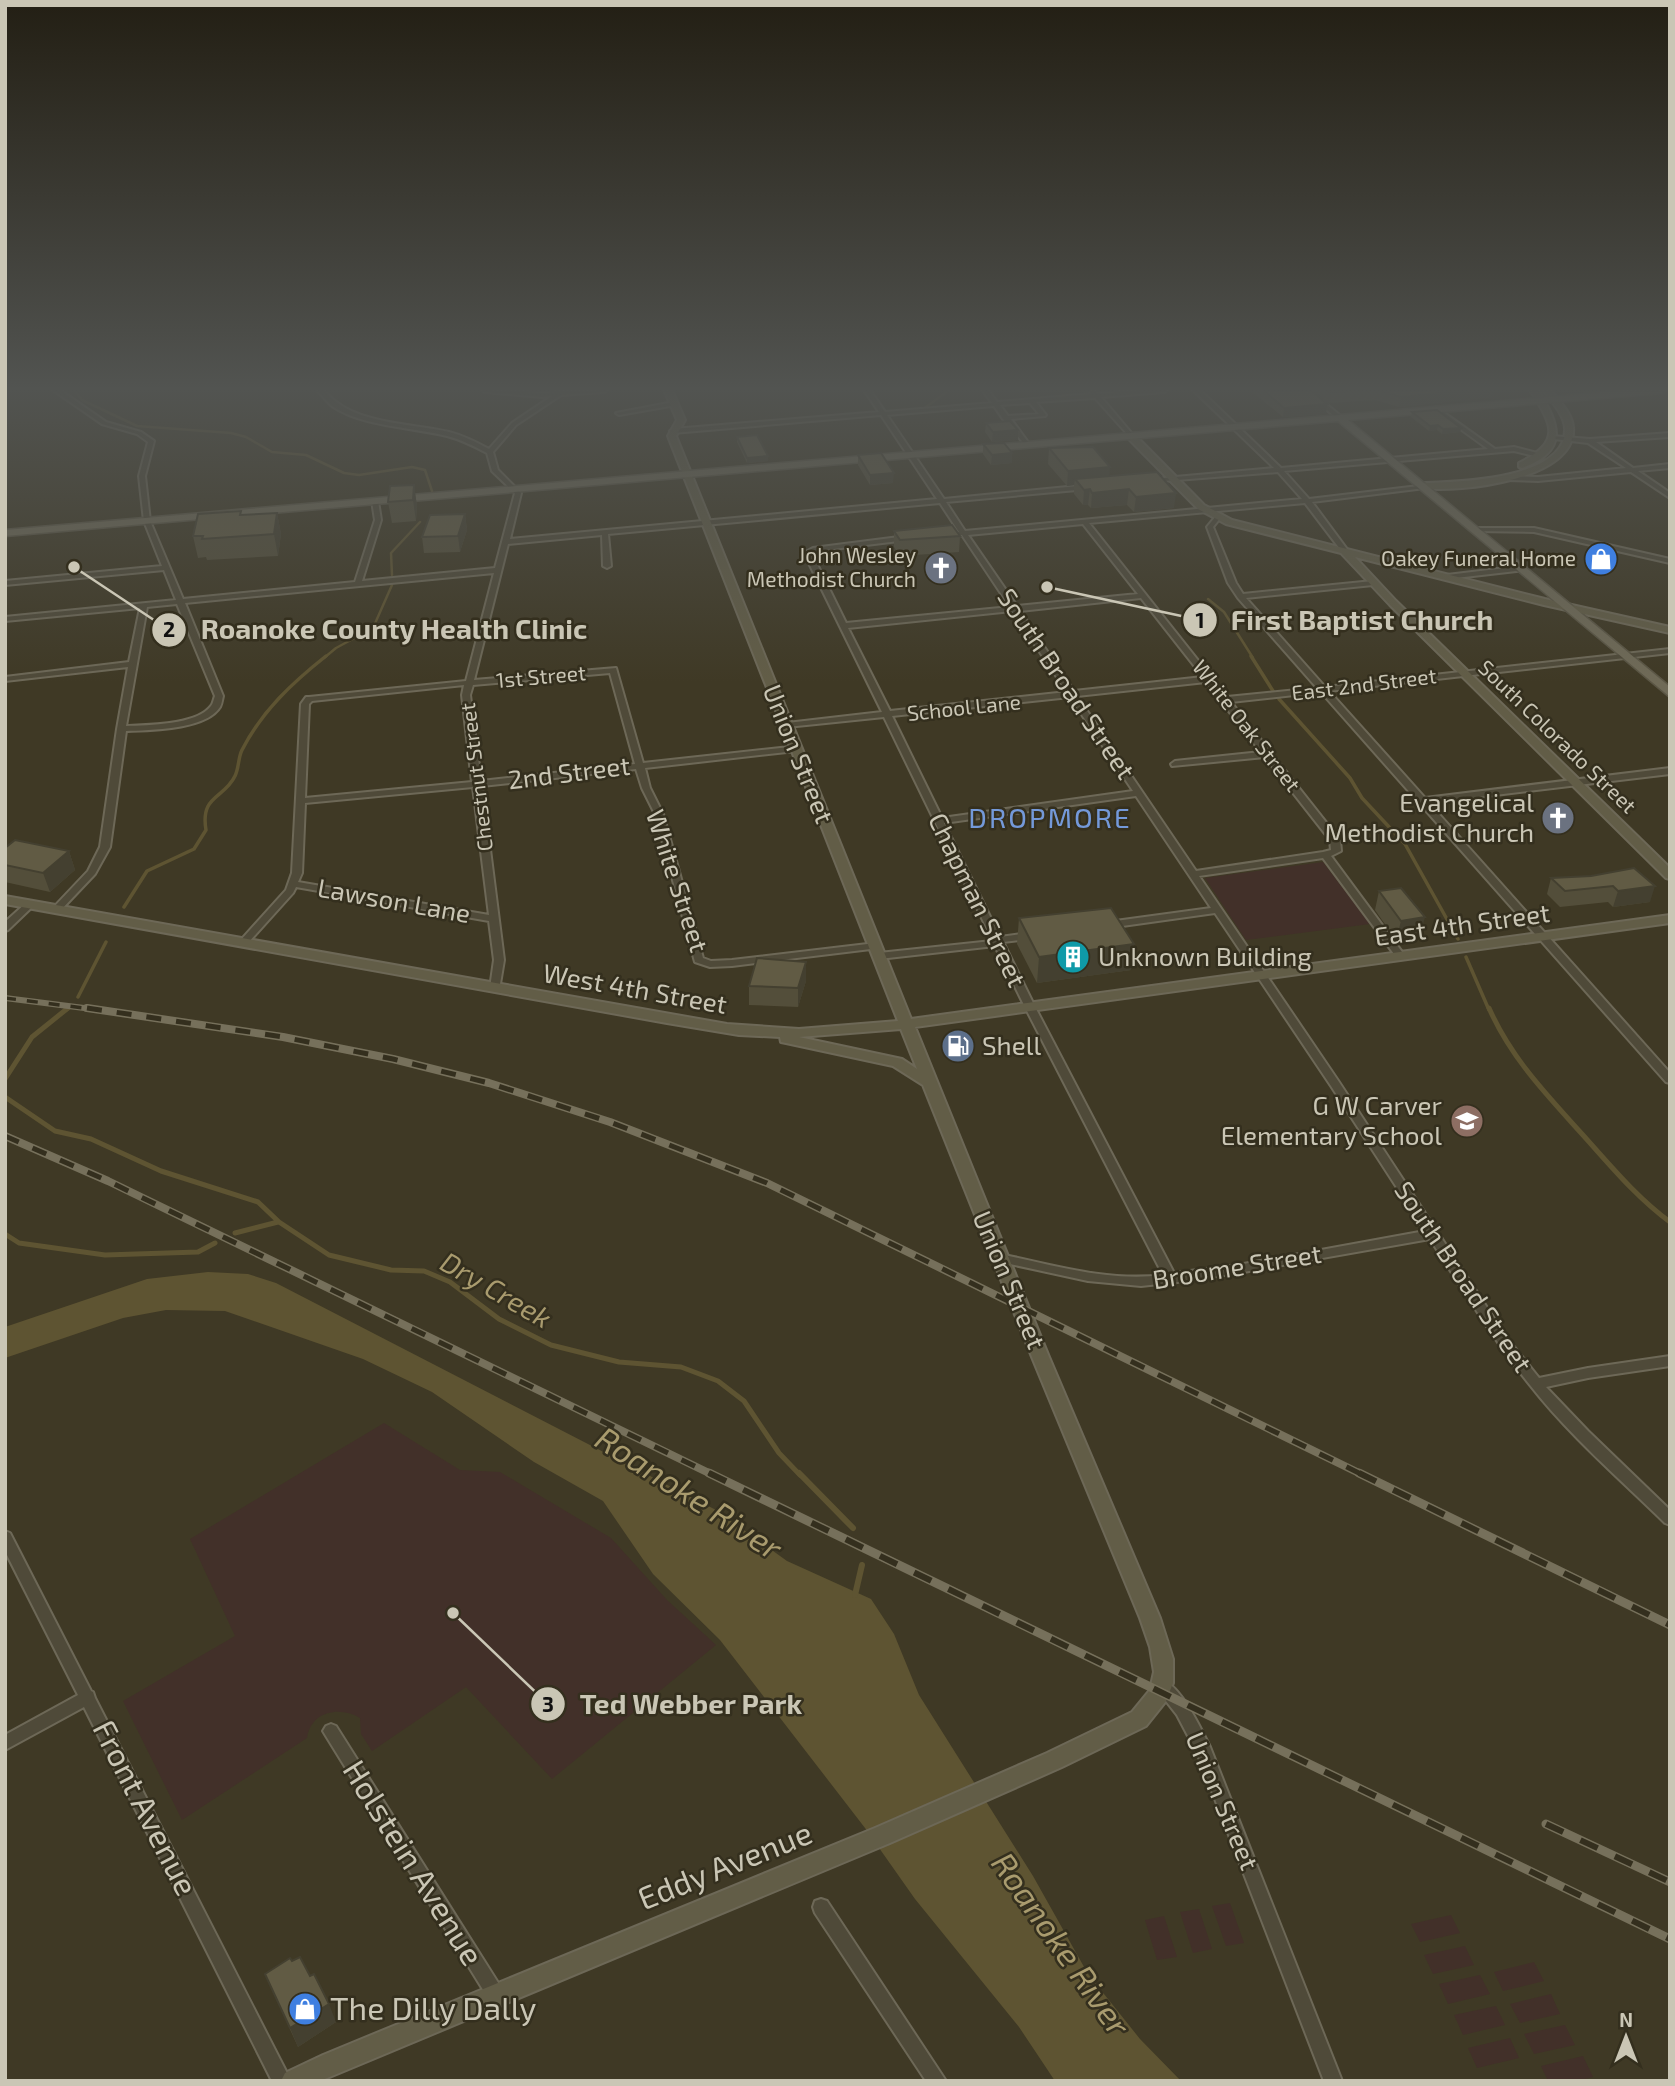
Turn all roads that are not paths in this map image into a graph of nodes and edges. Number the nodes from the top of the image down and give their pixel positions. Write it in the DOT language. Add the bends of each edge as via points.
graph roads {
  1 [pos="143,487"];
  2 [pos="535,487"];
  3 [pos="692,487"];
  4 [pos="932,487"];
  5 [pos="1085,487"];
  6 [pos="1181,487"];
  7 [pos="1295,487"];
  8 [pos="1414,487"];
  9 [pos="1427,487"];
  10 [pos="516,489"];
  11 [pos="941,500"];
  12 [pos="374,501"];
  13 [pos="1307,501"];
  14 [pos="1205,511"];
  15 [pos="1218,517"];
  16 [pos="147,521"];
  17 [pos="1084,521"];
  18 [pos="706,524"];
  19 [pos="1477,530"];
  20 [pos="5,533"];
  21 [pos="964,533"];
  22 [pos="605,534"];
  23 [pos="937,536"];
  24 [pos="923,537"];
  25 [pos="505,542"];
  26 [pos="1345,552"];
  27 [pos="1670,561"];
  28 [pos="607,566"];
  29 [pos="167,568"];
  30 [pos="1522,568"];
  31 [pos="498,570"];
  32 [pos="1447,577"];
  33 [pos="5,583"];
  34 [pos="1373,583"];
  35 [pos="358,584"];
  36 [pos="1143,596"];
  37 [pos="1241,596"];
  38 [pos="180,602"];
  39 [pos="144,606"];
  40 [pos="1569,608"];
  41 [pos="1016,609"];
  42 [pos="5,619"];
  43 [pos="843,626"];
  44 [pos="1670,630"];
  45 [pos="1670,637"];
  46 [pos="1670,651"];
  47 [pos="1626,656"];
  48 [pos="132,664"];
  49 [pos="613,670"];
  50 [pos="1464,673"];
  51 [pos="5,679"];
  52 [pos="1209,679"];
  53 [pos="468,683"];
  54 [pos="1324,689"];
  55 [pos="1670,693"];
  56 [pos="1073,695"];
  57 [pos="1226,700"];
  58 [pos="887,715"];
  59 [pos="787,725"];
  60 [pos="121,729"];
  61 [pos="796,747"];
  62 [pos="1268,754"];
  63 [pos="639,764"];
  64 [pos="1175,764"];
  65 [pos="1670,771"];
  66 [pos="1575,782"];
  67 [pos="478,784"];
  68 [pos="1138,793"];
  69 [pos="300,801"];
  70 [pos="1422,801"];
  71 [pos="938,821"];
  72 [pos="1325,856"];
  73 [pos="1192,874"];
  74 [pos="1670,874"];
  75 [pos="293,884"];
  76 [pos="5,900"];
  77 [pos="29,905"];
  78 [pos="56,910"];
  79 [pos="1216,910"];
  80 [pos="494,919"];
  81 [pos="1670,919"];
  82 [pos="1093,927"];
  83 [pos="5,928"];
  84 [pos="1038,934"];
  85 [pos="1542,936"];
  86 [pos="997,941"];
  87 [pos="243,943"];
  88 [pos="877,951"];
  89 [pos="1401,956"];
  90 [pos="1261,975"];
  91 [pos="495,988"];
  92 [pos="1030,1007"];
  93 [pos="905,1024"];
  94 [pos="761,1032"];
  95 [pos="1670,1080"];
  96 [pos="928,1084"];
  97 [pos="1432,1234"];
  98 [pos="1000,1258"];
  99 [pos="1172,1280"];
  100 [pos="1670,1362"];
  101 [pos="1536,1384"];
  102 [pos="1670,1519"];
  103 [pos="5,1537"];
  104 [pos="1163,1687"];
  105 [pos="88,1697"];
  106 [pos="331,1731"];
  107 [pos="5,1743"];
  108 [pos="821,1907"];
  109 [pos="496,1995"];
  110 [pos="282,2081"];
  111 [pos="293,2081"];
  112 [pos="937,2081"];
  113 [pos="1333,2081"];
  1 -- 16 [label="street"];
  2 -- 10 [label="main road"];
  3 -- 18 [label="street, Union Street"];
  4 -- 11 [label="street, South Broad Street"];
  5 -- 11 [label="street"];
  6 -- 14 [label="street"];
  7 -- 13 [label="street, South Colorado Street"];
  8 -- 13 [label="street"];
  9 -- 19 [label="main road"];
  10 -- 12 [label="main road"];
  10 -- 25 [label="street, Chestnut Street"];
  11 -- 18 [label="street"];
  11 -- 21 [label="street, South Broad Street"];
  12 -- 16 [label="main road"];
  12 -- 35 [label="street" via="378,520"];
  13 -- 14 [label="street"];
  13 -- 26 [label="street, South Colorado Street"];
  14 -- 15 [label="street"];
  14 -- 17 [label="street"];
  15 -- 26 [label="street"];
  15 -- 37 [label="street" via="1210,527"];
  16 -- 20 [label="main road"];
  16 -- 29 [label="street"];
  17 -- 21 [label="street"];
  17 -- 36 [label="street, White Oak Street"];
  18 -- 22 [label="street"];
  18 -- 59 [label="street, Union Street"];
  19 -- 27 [label="street" via="1547,532"];
  19 -- 30 [label="main road"];
  21 -- 23 [label="street"];
  21 -- 41 [label="street, South Broad Street"];
  22 -- 25 [label="street"];
  22 -- 28 [label="street"];
  24 -- 43 [label="street, Chapman Street" via="808,553"];
  25 -- 31 [label="street, Chestnut Street"];
  26 -- 32 [label="street"];
  26 -- 34 [label="street, South Colorado Street"];
  29 -- 33 [label="street"];
  29 -- 38 [label="street"];
  30 -- 32 [label="street"];
  30 -- 40 [label="main road"];
  31 -- 35 [label="street"];
  31 -- 53 [label="street, Chestnut Street"];
  32 -- 40 [label="street"];
  34 -- 37 [label="street"];
  34 -- 50 [label="street, South Colorado Street"];
  35 -- 38 [label="street"];
  36 -- 41 [label="street"];
  36 -- 52 [label="street, White Oak Street"];
  37 -- 54 [label="street"];
  38 -- 39 [label="street"];
  38 -- 60 [label="street" via="219,696 218,706 202,718"];
  39 -- 42 [label="street"];
  39 -- 48 [label="street"];
  40 -- 44 [label="street"];
  40 -- 45 [label="street"];
  40 -- 47 [label="main road"];
  41 -- 43 [label="street"];
  41 -- 56 [label="street, South Broad Street"];
  43 -- 58 [label="street, Chapman Street"];
  46 -- 47 [label="street, East 2nd Street"];
  47 -- 50 [label="street, East 2nd Street"];
  47 -- 55 [label="main road"];
  48 -- 51 [label="street"];
  48 -- 60 [label="street"];
  49 -- 53 [label="street, 1st Street"];
  49 -- 63 [label="street, White Street"];
  50 -- 54 [label="street, East 2nd Street"];
  50 -- 66 [label="street, South Colorado Street"];
  52 -- 56 [label="street, School Lane"];
  52 -- 57 [label="street, White Oak Street"];
  53 -- 67 [label="street, Chestnut Street"];
  53 -- 69 [label="street, 1st Street" via="322,696 306,702"];
  54 -- 57 [label="street, East 2nd Street"];
  54 -- 70 [label="street"];
  56 -- 58 [label="street, School Lane"];
  56 -- 68 [label="street, South Broad Street"];
  57 -- 62 [label="street, White Oak Street"];
  58 -- 59 [label="street, School Lane"];
  58 -- 71 [label="street, Chapman Street"];
  59 -- 61 [label="street, Union Street"];
  60 -- 78 [label="street" via="105,847 92,872"];
  61 -- 63 [label="street, 2nd Street"];
  61 -- 88 [label="street, Union Street"];
  62 -- 64 [label="street"];
  62 -- 72 [label="street, White Oak Street" via="1330,832 1337,848"];
  63 -- 67 [label="street, 2nd Street"];
  63 -- 88 [label="street, White Street" via="659,814 698,958 710,964"];
  65 -- 66 [label="street"];
  66 -- 70 [label="street"];
  66 -- 74 [label="street, South Colorado Street"];
  67 -- 69 [label="street, 2nd Street"];
  67 -- 80 [label="street, Chestnut Street"];
  68 -- 71 [label="street"];
  68 -- 73 [label="street, South Broad Street"];
  69 -- 75 [label="street" via="299,863"];
  70 -- 85 [label="street"];
  71 -- 86 [label="street, Chapman Street"];
  72 -- 73 [label="street"];
  72 -- 89 [label="street"];
  73 -- 79 [label="street, South Broad Street"];
  75 -- 80 [label="street, Lawson Lane"];
  75 -- 87 [label="street"];
  76 -- 77 [label="street, West 4th Street"];
  77 -- 78 [label="street, West 4th Street"];
  77 -- 83 [label="street"];
  78 -- 87 [label="street, West 4th Street"];
  79 -- 82 [label="street"];
  79 -- 90 [label="street, South Broad Street"];
  80 -- 91 [label="street, Chestnut Street" via="499,960"];
  81 -- 85 [label="street, East 4th Street"];
  84 -- 86 [label="street, White Street"];
  85 -- 89 [label="street, East 4th Street"];
  85 -- 95 [label="street"];
  86 -- 88 [label="street, White Street"];
  86 -- 92 [label="street, Chapman Street"];
  87 -- 91 [label="street, West 4th Street"];
  88 -- 93 [label="street, Union Street"];
  89 -- 90 [label="street, East 4th Street"];
  90 -- 92 [label="street, West 4th Street"];
  90 -- 97 [label="street, South Broad Street"];
  91 -- 94 [label="street, West 4th Street"];
  92 -- 93 [label="street, West 4th Street"];
  92 -- 99 [label="street, Chapman Street"];
  93 -- 94 [label="street, West 4th Street" via="820,1033"];
  93 -- 96 [label="street, Union Street"];
  94 -- 96 [label="street" via="897,1062"];
  96 -- 98 [label="street, Union Street"];
  97 -- 99 [label="street, Broome Street"];
  97 -- 101 [label="street, South Broad Street"];
  98 -- 99 [label="street, Broome Street" via="1108,1280"];
  98 -- 104 [label="street, Union Street" via="1150,1618 1165,1668"];
  100 -- 101 [label="street"];
  101 -- 102 [label="street, South Broad Street"];
  103 -- 105 [label="street, Front Avenue"];
  104 -- 109 [label="street, Eddy Avenue" via="1153,1707 1139,1719 983,1794"];
  104 -- 113 [label="street, Union Street" via="1205,1752"];
  105 -- 107 [label="street"];
  105 -- 110 [label="street, Front Avenue"];
  106 -- 109 [label="street, Holstein Avenue"];
  108 -- 112 [label="street"];
  109 -- 111 [label="street, Eddy Avenue"];
}
